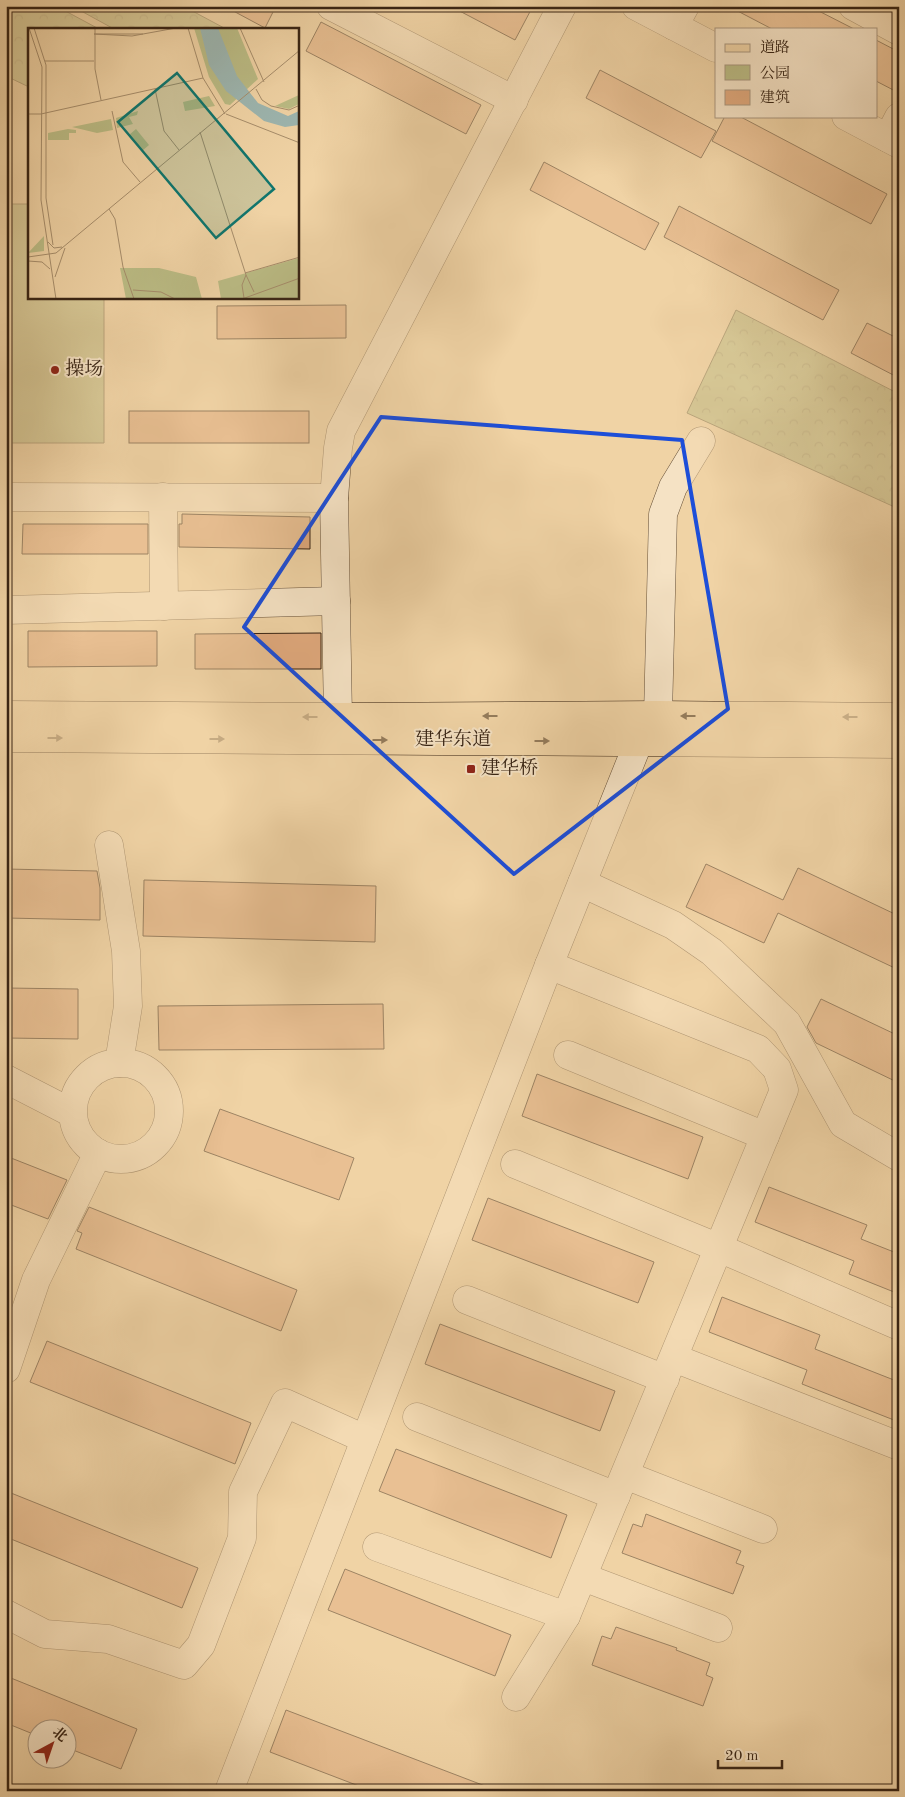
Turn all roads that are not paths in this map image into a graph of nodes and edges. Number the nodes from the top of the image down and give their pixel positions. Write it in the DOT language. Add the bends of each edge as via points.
graph roads {
  1 [pos="331,6"];
  2 [pos="562,6"];
  3 [pos="636,6"];
  4 [pos="853,6"];
  5 [pos="679,16"];
  6 [pos="899,31"];
  7 [pos="715,47"];
  8 [pos="514,100"];
  9 [pos="852,118"];
  10 [pos="895,133"];
  11 [pos="701,441"];
  12 [pos="6,497"];
  13 [pos="163,497"];
  14 [pos="334,498"];
  15 [pos="336,602"];
  16 [pos="164,606"];
  17 [pos="6,610"];
  18 [pos="6,715"];
  19 [pos="658,715"];
  20 [pos="338,717"];
  21 [pos="899,718"];
  22 [pos="6,738"];
  23 [pos="639,741"];
  24 [pos="899,744"];
  25 [pos="109,845"];
  26 [pos="582,883"];
  27 [pos="548,965"];
  28 [pos="568,1055"];
  29 [pos="119,1063"];
  30 [pos="6,1079"];
  31 [pos="72,1113"];
  32 [pos="765,1136"];
  33 [pos="98,1153"];
  34 [pos="899,1157"];
  35 [pos="515,1164"];
  36 [pos="719,1248"];
  37 [pos="467,1300"];
  38 [pos="899,1326"];
  39 [pos="669,1368"];
  40 [pos="6,1369"];
  41 [pos="418,1417"];
  42 [pos="365,1439"];
  43 [pos="899,1446"];
  44 [pos="621,1486"];
  45 [pos="764,1530"];
  46 [pos="377,1547"];
  47 [pos="583,1577"];
  48 [pos="6,1614"];
  49 [pos="566,1616"];
  50 [pos="718,1628"];
  51 [pos="516,1697"];
  52 [pos="229,1791"];
  1 -- 8 [label="street"];
  2 -- 8 [label="street"];
  3 -- 5 [label="street"];
  4 -- 6 [label="street"];
  5 -- 7 [label="street"];
  8 -- 14 [label="street" via="341,431"];
  9 -- 10 [label="street"];
  11 -- 19 [label="street" via="674,487 663,514"];
  12 -- 13 [label="street"];
  13 -- 14 [label="street"];
  13 -- 16 [label="street"];
  14 -- 15 [label="street"];
  15 -- 16 [label="street"];
  15 -- 20 [label="street"];
  16 -- 17 [label="street"];
  20 -- 18 [label="main road, 建华东道, one-way"];
  19 -- 20 [label="main road, 建华东道, one-way"];
  21 -- 19 [label="main road, 建华东道, one-way"];
  19 -- 23 [label="street"];
  22 -- 23 [label="main road, 建华东道, one-way"];
  23 -- 24 [label="main road, 建华东道"];
  23 -- 26 [label="street"];
  25 -- 29 [label="street" via="126,951 128,1006"];
  26 -- 27 [label="street"];
  26 -- 34 [label="street" via="672,925 712,952 787,1023 844,1124"];
  27 -- 32 [label="street" via="758,1049 777,1068 784,1090"];
  27 -- 42 [label="street"];
  28 -- 32 [label="street"];
  29 -- 31 [label="street" via="91,1073 74,1098"];
  29 -- 33 [label="street" via="135,1065 149,1072 160,1084 167,1098 166,1130 144,1153 113,1159"];
  30 -- 31 [label="street"];
  31 -- 33 [label="street" via="76,1129 85,1143"];
  32 -- 36 [label="street"];
  33 -- 40 [label="street" via="36,1280"];
  35 -- 36 [label="street"];
  36 -- 38 [label="street"];
  36 -- 39 [label="street"];
  37 -- 39 [label="street"];
  39 -- 43 [label="street"];
  39 -- 44 [label="street"];
  41 -- 44 [label="street"];
  42 -- 48 [label="street" via="284,1404 242,1492 242,1538 239,1547 201,1645 184,1666 108,1639 45,1634"];
  42 -- 52 [label="street"];
  44 -- 45 [label="street"];
  44 -- 47 [label="street"];
  46 -- 49 [label="street"];
  47 -- 49 [label="street"];
  47 -- 50 [label="street"];
  49 -- 51 [label="street"];
}
